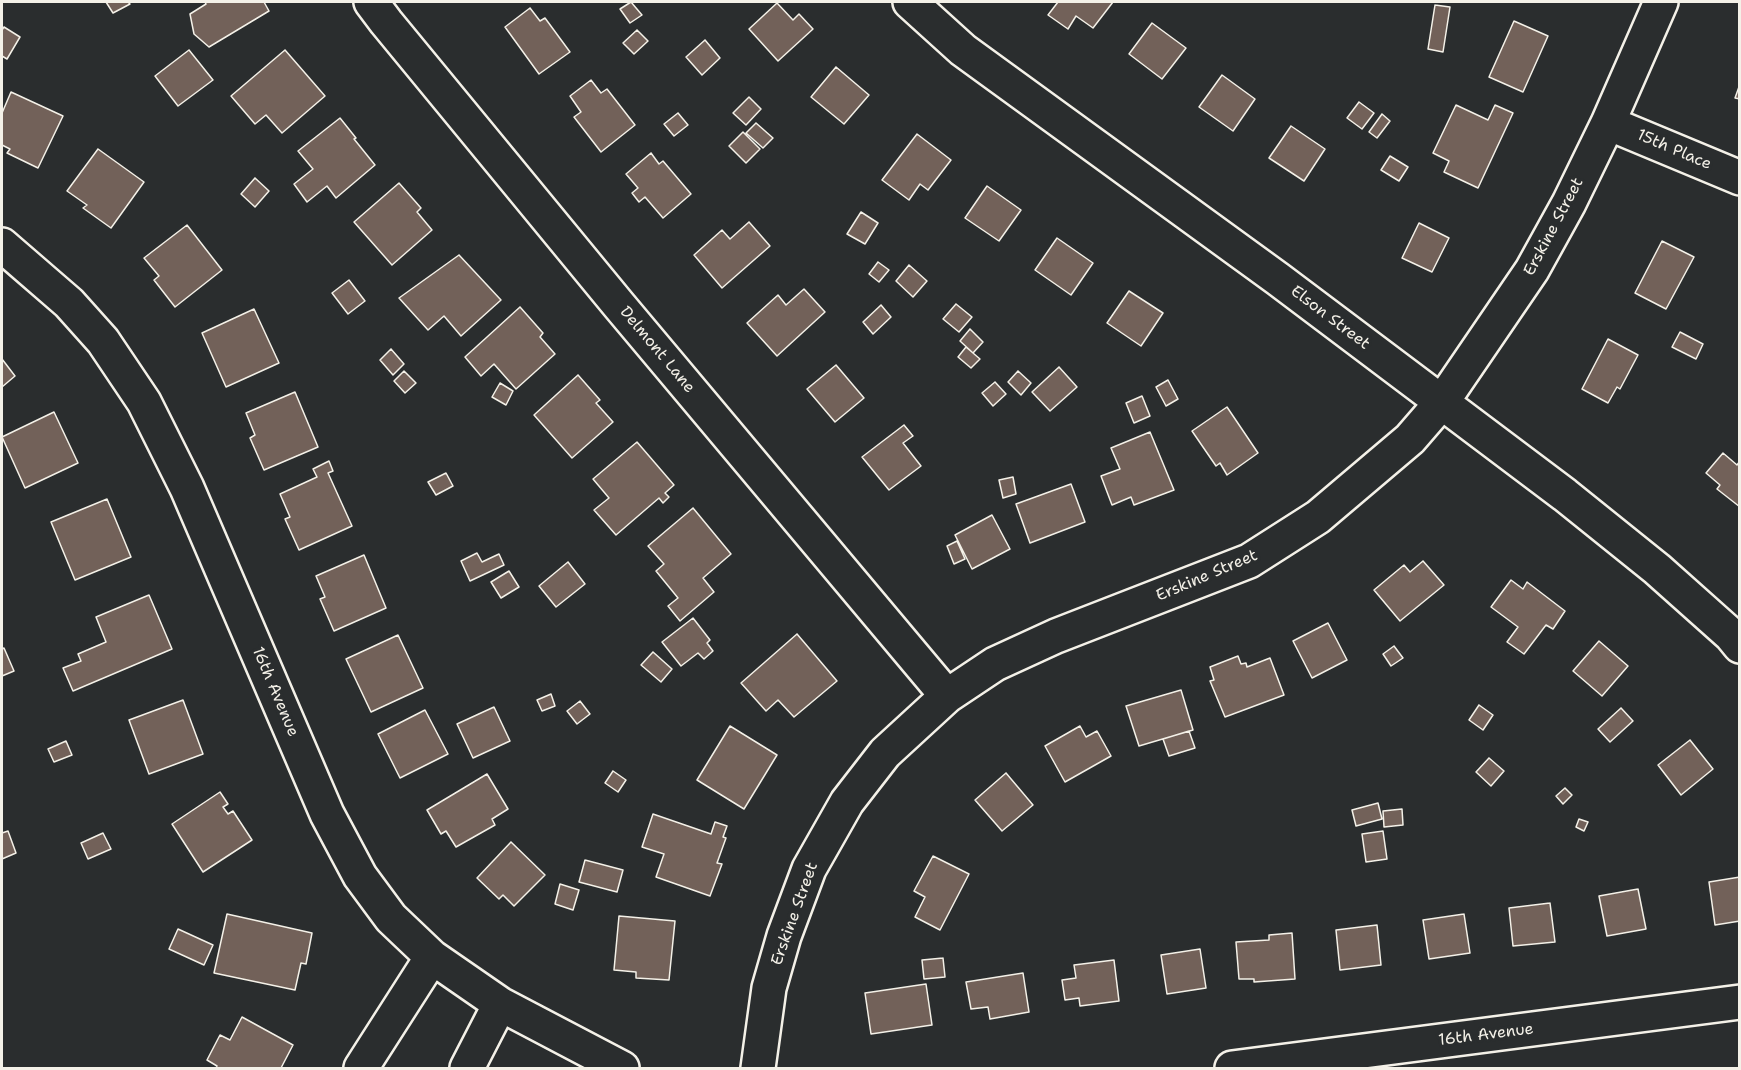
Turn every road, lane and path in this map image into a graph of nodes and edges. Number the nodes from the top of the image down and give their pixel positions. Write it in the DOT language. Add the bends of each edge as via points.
graph roads {
  1 [pos="371,2"];
  2 [pos="910,2"];
  3 [pos="1661,2"];
  4 [pos="1608,123"];
  5 [pos="1740,178"];
  6 [pos="2,245"];
  7 [pos="1442,402"];
  8 [pos="1740,646"];
  9 [pos="947,696"];
  10 [pos="432,957"];
  11 [pos="1740,1002"];
  12 [pos="500,1004"];
  13 [pos="361,1068"];
  14 [pos="467,1068"];
  15 [pos="622,1068"];
  16 [pos="758,1068"];
  17 [pos="1232,1068"];
  1 -- 9 [label="street, Delmont Lane"];
  2 -- 7 [label="street, Elson Street" via="963,50"];
  3 -- 4 [label="street, Erskine Street"];
  4 -- 5 [label="street, 15th Place"];
  4 -- 7 [label="street, Erskine Street" via="1532,270"];
  6 -- 10 [label="street, 16th Avenue" via="69,303 103,341 144,402 187,488 327,814 366,885 391,918"];
  7 -- 8 [label="street, Elson Street" via="1657,569"];
  7 -- 9 [label="street, Erskine Street" via="1410,439 1318,517 1249,561 1056,636 994,664"];
  9 -- 16 [label="street, Erskine Street" via="885,753 847,802 809,869 769,988"];
  10 -- 12 [label="street, 16th Avenue"];
  10 -- 13 [label="street"];
  11 -- 17 [label="street, 16th Avenue"];
  12 -- 14 [label="street"];
  12 -- 15 [label="street, 16th Avenue"];
}
